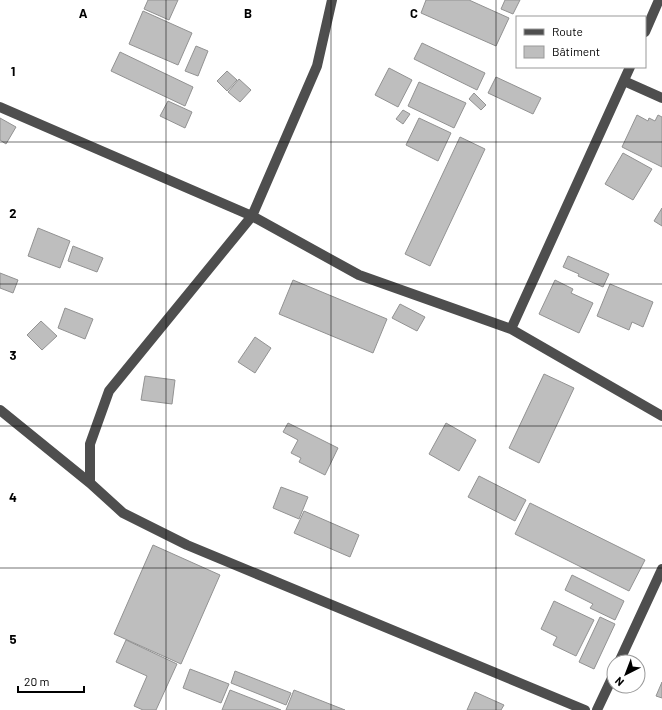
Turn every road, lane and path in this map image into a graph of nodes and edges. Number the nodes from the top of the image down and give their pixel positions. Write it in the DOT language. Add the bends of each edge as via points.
graph roads {
  1 [pos="332,0"];
  2 [pos="659,0"];
  3 [pos="646,30"];
  4 [pos="630,68"];
  5 [pos="624,81"];
  6 [pos="662,98"];
  7 [pos="0,106"];
  8 [pos="252,216"];
  9 [pos="511,329"];
  10 [pos="0,410"];
  11 [pos="662,416"];
  12 [pos="90,483"];
  13 [pos="662,569"];
  14 [pos="623,654"];
  15 [pos="606,691"];
  16 [pos="585,710"];
  17 [pos="597,710"];
  1 -- 8 [label="street" via="318,66"];
  2 -- 3 [label="street"];
  4 -- 5 [label="street"];
  5 -- 6 [label="street"];
  5 -- 9 [label="street"];
  7 -- 8 [label="street"];
  8 -- 9 [label="street" via="359,275"];
  8 -- 12 [label="street" via="109,391 90,444"];
  9 -- 11 [label="street"];
  10 -- 12 [label="street"];
  12 -- 16 [label="street" via="123,513 186,545"];
  13 -- 14 [label="street"];
  15 -- 17 [label="street"];
}
